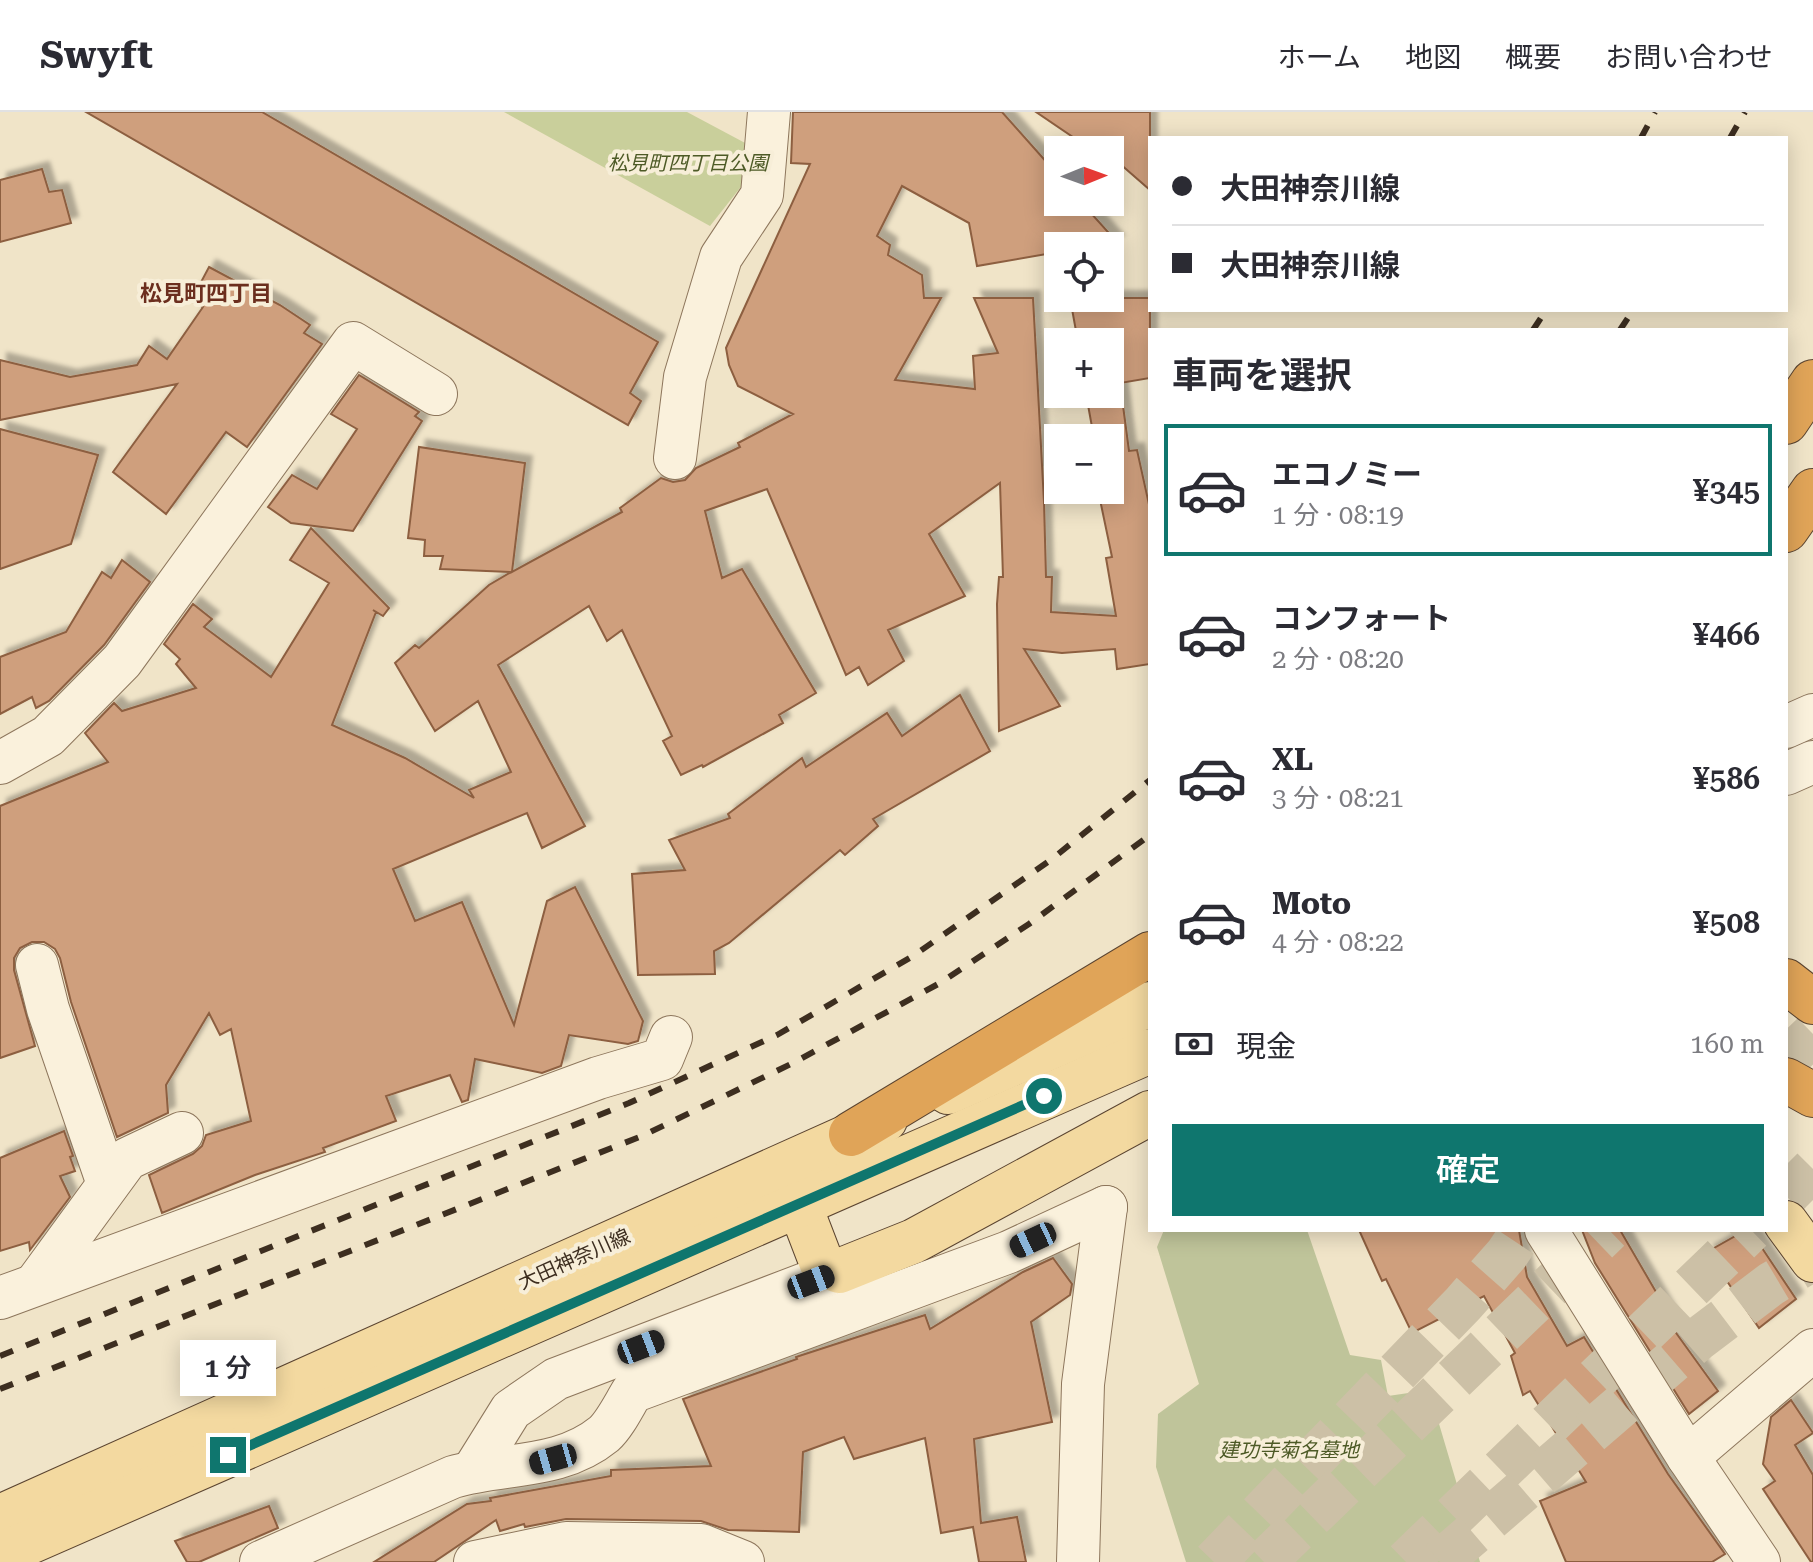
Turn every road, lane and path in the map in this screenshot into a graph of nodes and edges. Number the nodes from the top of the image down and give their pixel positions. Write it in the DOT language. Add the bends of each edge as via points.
graph roads {
  1 [pos="769,112"];
  2 [pos="1813,381"];
  3 [pos="436,394"];
  4 [pos="1788,409"];
  5 [pos="1788,419"];
  6 [pos="675,458"];
  7 [pos="1813,491"];
  8 [pos="1788,527"];
  9 [pos="1813,715"];
  10 [pos="1788,726"];
  11 [pos="1813,762"];
  12 [pos="0,763"];
  13 [pos="1788,773"];
  14 [pos="1148,955"];
  15 [pos="37,965"];
  16 [pos="1788,983"];
  17 [pos="1813,1002"];
  18 [pos="1148,1005"];
  19 [pos="671,1037"];
  20 [pos="1148,1052"];
  21 [pos="1788,1081"];
  22 [pos="1813,1095"];
  23 [pos="1148,1114"];
  24 [pos="182,1133"];
  25 [pos="851,1134"];
  26 [pos="108,1184"];
  27 [pos="799,1204"];
  28 [pos="1788,1226"];
  29 [pos="1547,1232"];
  30 [pos="1813,1260"];
  31 [pos="839,1271"];
  32 [pos="19,1290"];
  33 [pos="1813,1350"];
  34 [pos="1688,1457"];
  35 [pos="473,1471"];
  36 [pos="0,1517"];
  37 [pos="0,1555"];
  38 [pos="271,1561"];
  39 [pos="475,1562"];
  40 [pos="743,1562"];
  41 [pos="1078,1562"];
  42 [pos="1759,1562"];
  1 -- 6 [label="street" via="762,195 721,257 685,377"];
  2 -- 4 [label="highway"];
  2 -- 5 [label="highway"];
  3 -- 12 [label="street" via="353,343 122,661 48,736"];
  7 -- 8 [label="highway"];
  9 -- 10 [label="street"];
  11 -- 13 [label="street"];
  14 -- 25 [label="highway"];
  15 -- 26 [label="street"];
  16 -- 17 [label="highway"];
  18 -- 25 [label="main road, 大田神奈川線"];
  19 -- 32 [label="street" via="662,1059"];
  20 -- 27 [label="main road, 大田神奈川線"];
  21 -- 22 [label="highway"];
  23 -- 31 [label="main road" via="914,1241"];
  24 -- 26 [label="street" via="127,1159"];
  25 -- 36 [label="main road, 大田神奈川線"];
  26 -- 32 [label="street"];
  27 -- 31 [label="main road" via="822,1264"];
  27 -- 37 [label="main road, 大田神奈川線"];
  28 -- 30 [label="main road"];
  29 -- 34 [label="street"];
  31 -- 35 [label="street" via="556,1379 511,1410"];
  33 -- 34 [label="street"];
  34 -- 42 [label="street"];
  35 -- 38 [label="street"];
  35 -- 41 [label="street" via="570,1454 606,1432 632,1392 1009,1252 1106,1207 1083,1384"];
  39 -- 40 [label="street" via="581,1543 701,1545"];
}
